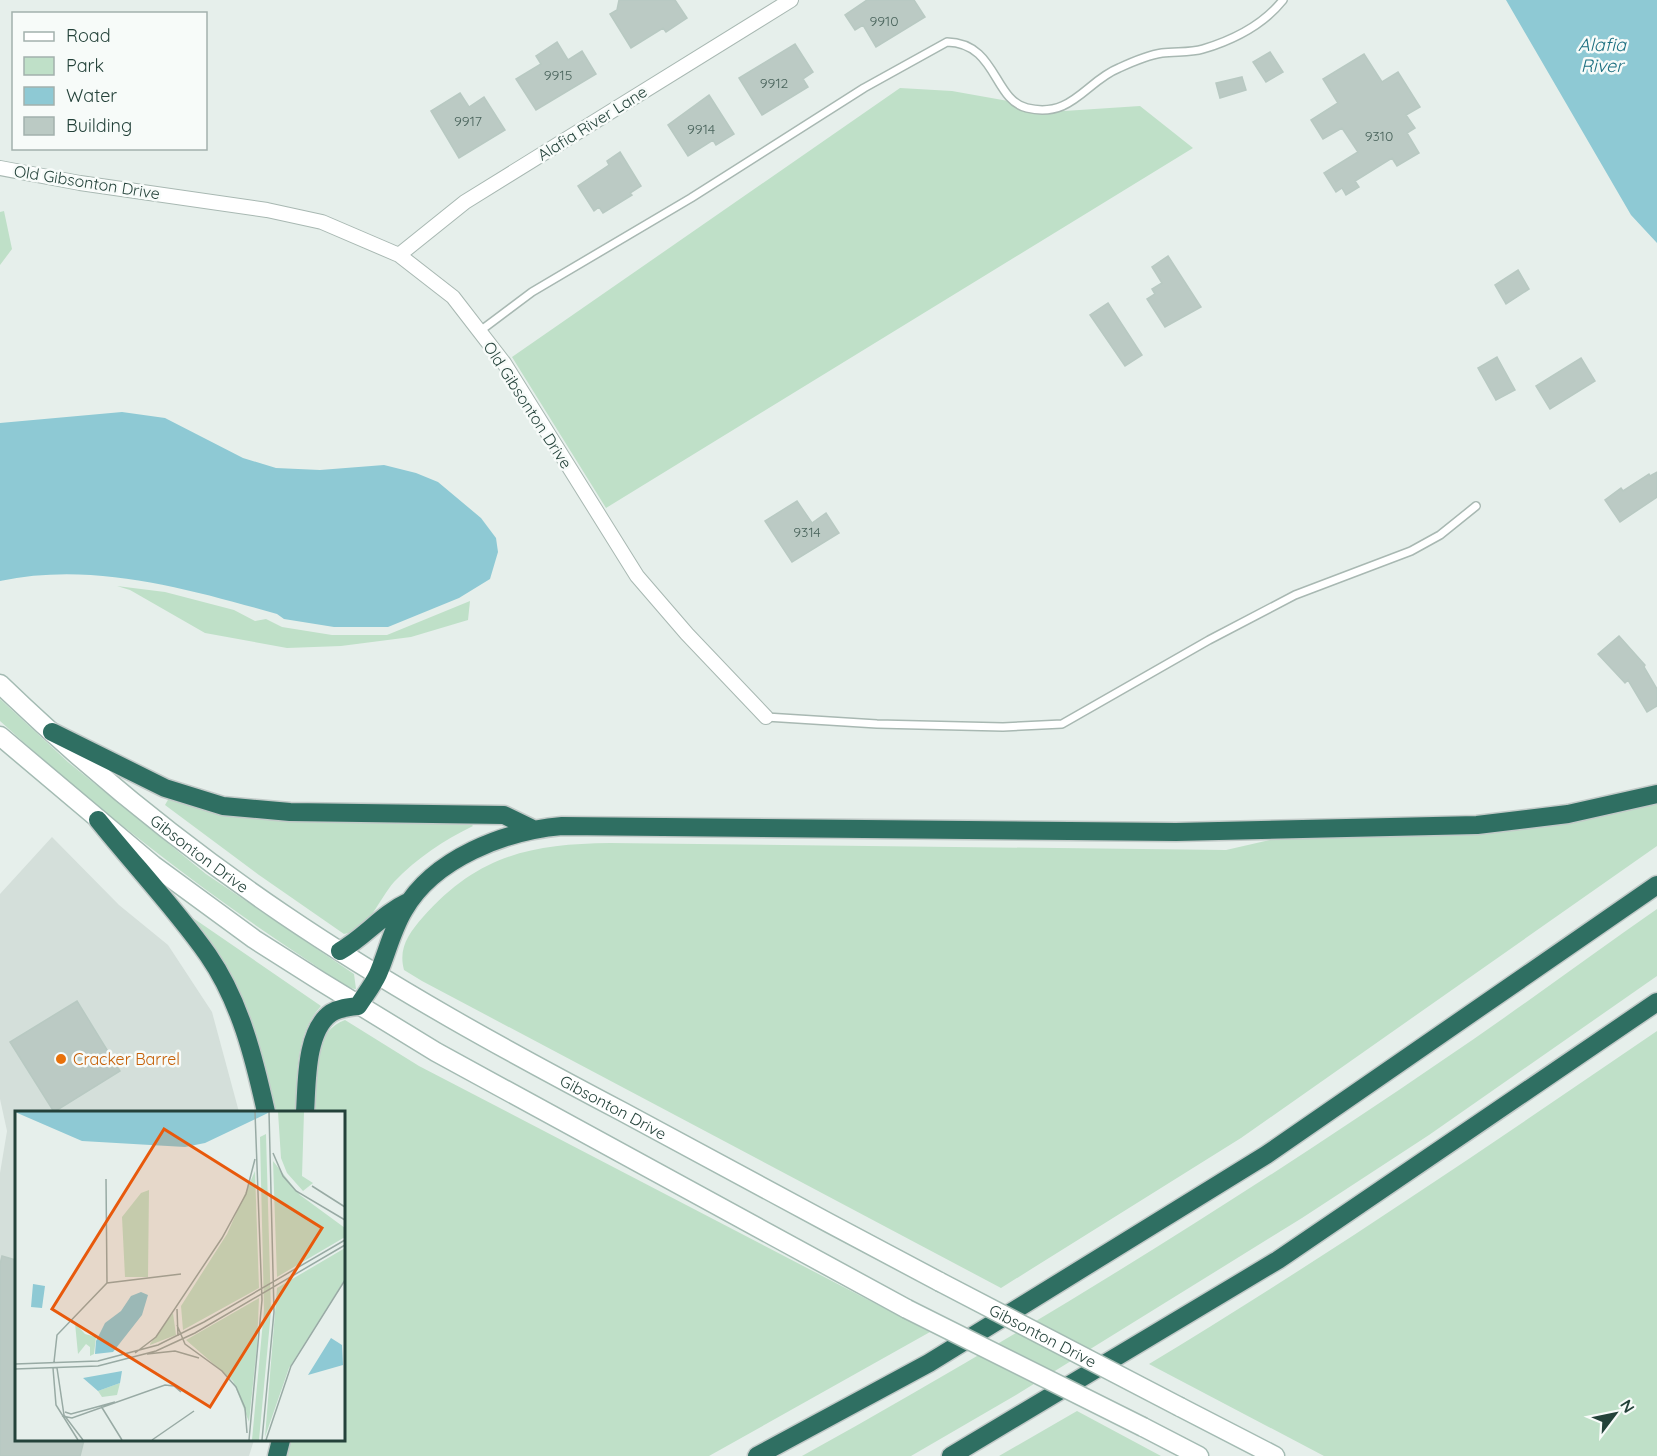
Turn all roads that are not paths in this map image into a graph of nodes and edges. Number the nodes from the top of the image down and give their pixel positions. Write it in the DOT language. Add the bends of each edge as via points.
graph roads {
  1 [pos="791,0"];
  2 [pos="1282,0"];
  3 [pos="0,168"];
  4 [pos="399,255"];
  5 [pos="480,331"];
  6 [pos="1476,506"];
  7 [pos="0,684"];
  8 [pos="766,717"];
  9 [pos="52,732"];
  10 [pos="0,736"];
  11 [pos="1657,794"];
  12 [pos="98,820"];
  13 [pos="533,829"];
  14 [pos="1657,885"];
  15 [pos="410,901"];
  16 [pos="340,951"];
  17 [pos="378,975"];
  18 [pos="1657,1002"];
  19 [pos="358,1006"];
  20 [pos="265,1111"];
  21 [pos="304,1111"];
  22 [pos="280,1441"];
  23 [pos="277,1456"];
  24 [pos="757,1456"];
  25 [pos="951,1456"];
  26 [pos="1198,1456"];
  27 [pos="1275,1456"];
  1 -- 4 [label="street, Alafia River Lane" via="465,202"];
  2 -- 5 [label="lane" via="1272,14 1244,33 1201,50 1160,53 1116,69 1074,101 1043,109 1025,108 1013,100 980,53 961,42 947,42 864,88 542,287"];
  3 -- 4 [label="street, Old Gibsonton Drive" via="267,210 322,222"];
  4 -- 5 [label="street, Old Gibsonton Drive" via="453,297"];
  5 -- 8 [label="street, Old Gibsonton Drive" via="637,576"];
  6 -- 8 [label="lane" via="1403,556 1296,595 1209,639 1062,724 1003,727"];
  7 -- 9 [label="main road, Gibsonton Drive"];
  9 -- 13 [label="highway" via="165,788 223,806 290,812 504,815"];
  9 -- 16 [label="main road, Gibsonton Drive" via="201,855"];
  10 -- 12 [label="main road"];
  11 -- 13 [label="highway" via="1568,814 1477,825 1176,832 562,826"];
  12 -- 19 [label="main road" via="254,939"];
  12 -- 20 [label="highway" via="208,955 230,994 245,1033"];
  13 -- 15 [label="highway" via="473,850 443,870"];
  14 -- 24 [label="highway" via="1266,1155 929,1363"];
  15 -- 16 [label="highway" via="388,913"];
  15 -- 17 [label="highway" via="389,942"];
  16 -- 17 [label="main road, Gibsonton Drive"];
  17 -- 19 [label="highway"];
  17 -- 27 [label="main road, Gibsonton Drive, bridge" via="532,1064"];
  18 -- 25 [label="highway" via="1278,1260"];
  19 -- 21 [label="highway" via="331,1014 315,1033"];
  19 -- 26 [label="main road, bridge" via="907,1309"];
  22 -- 23 [label="highway"];
}
